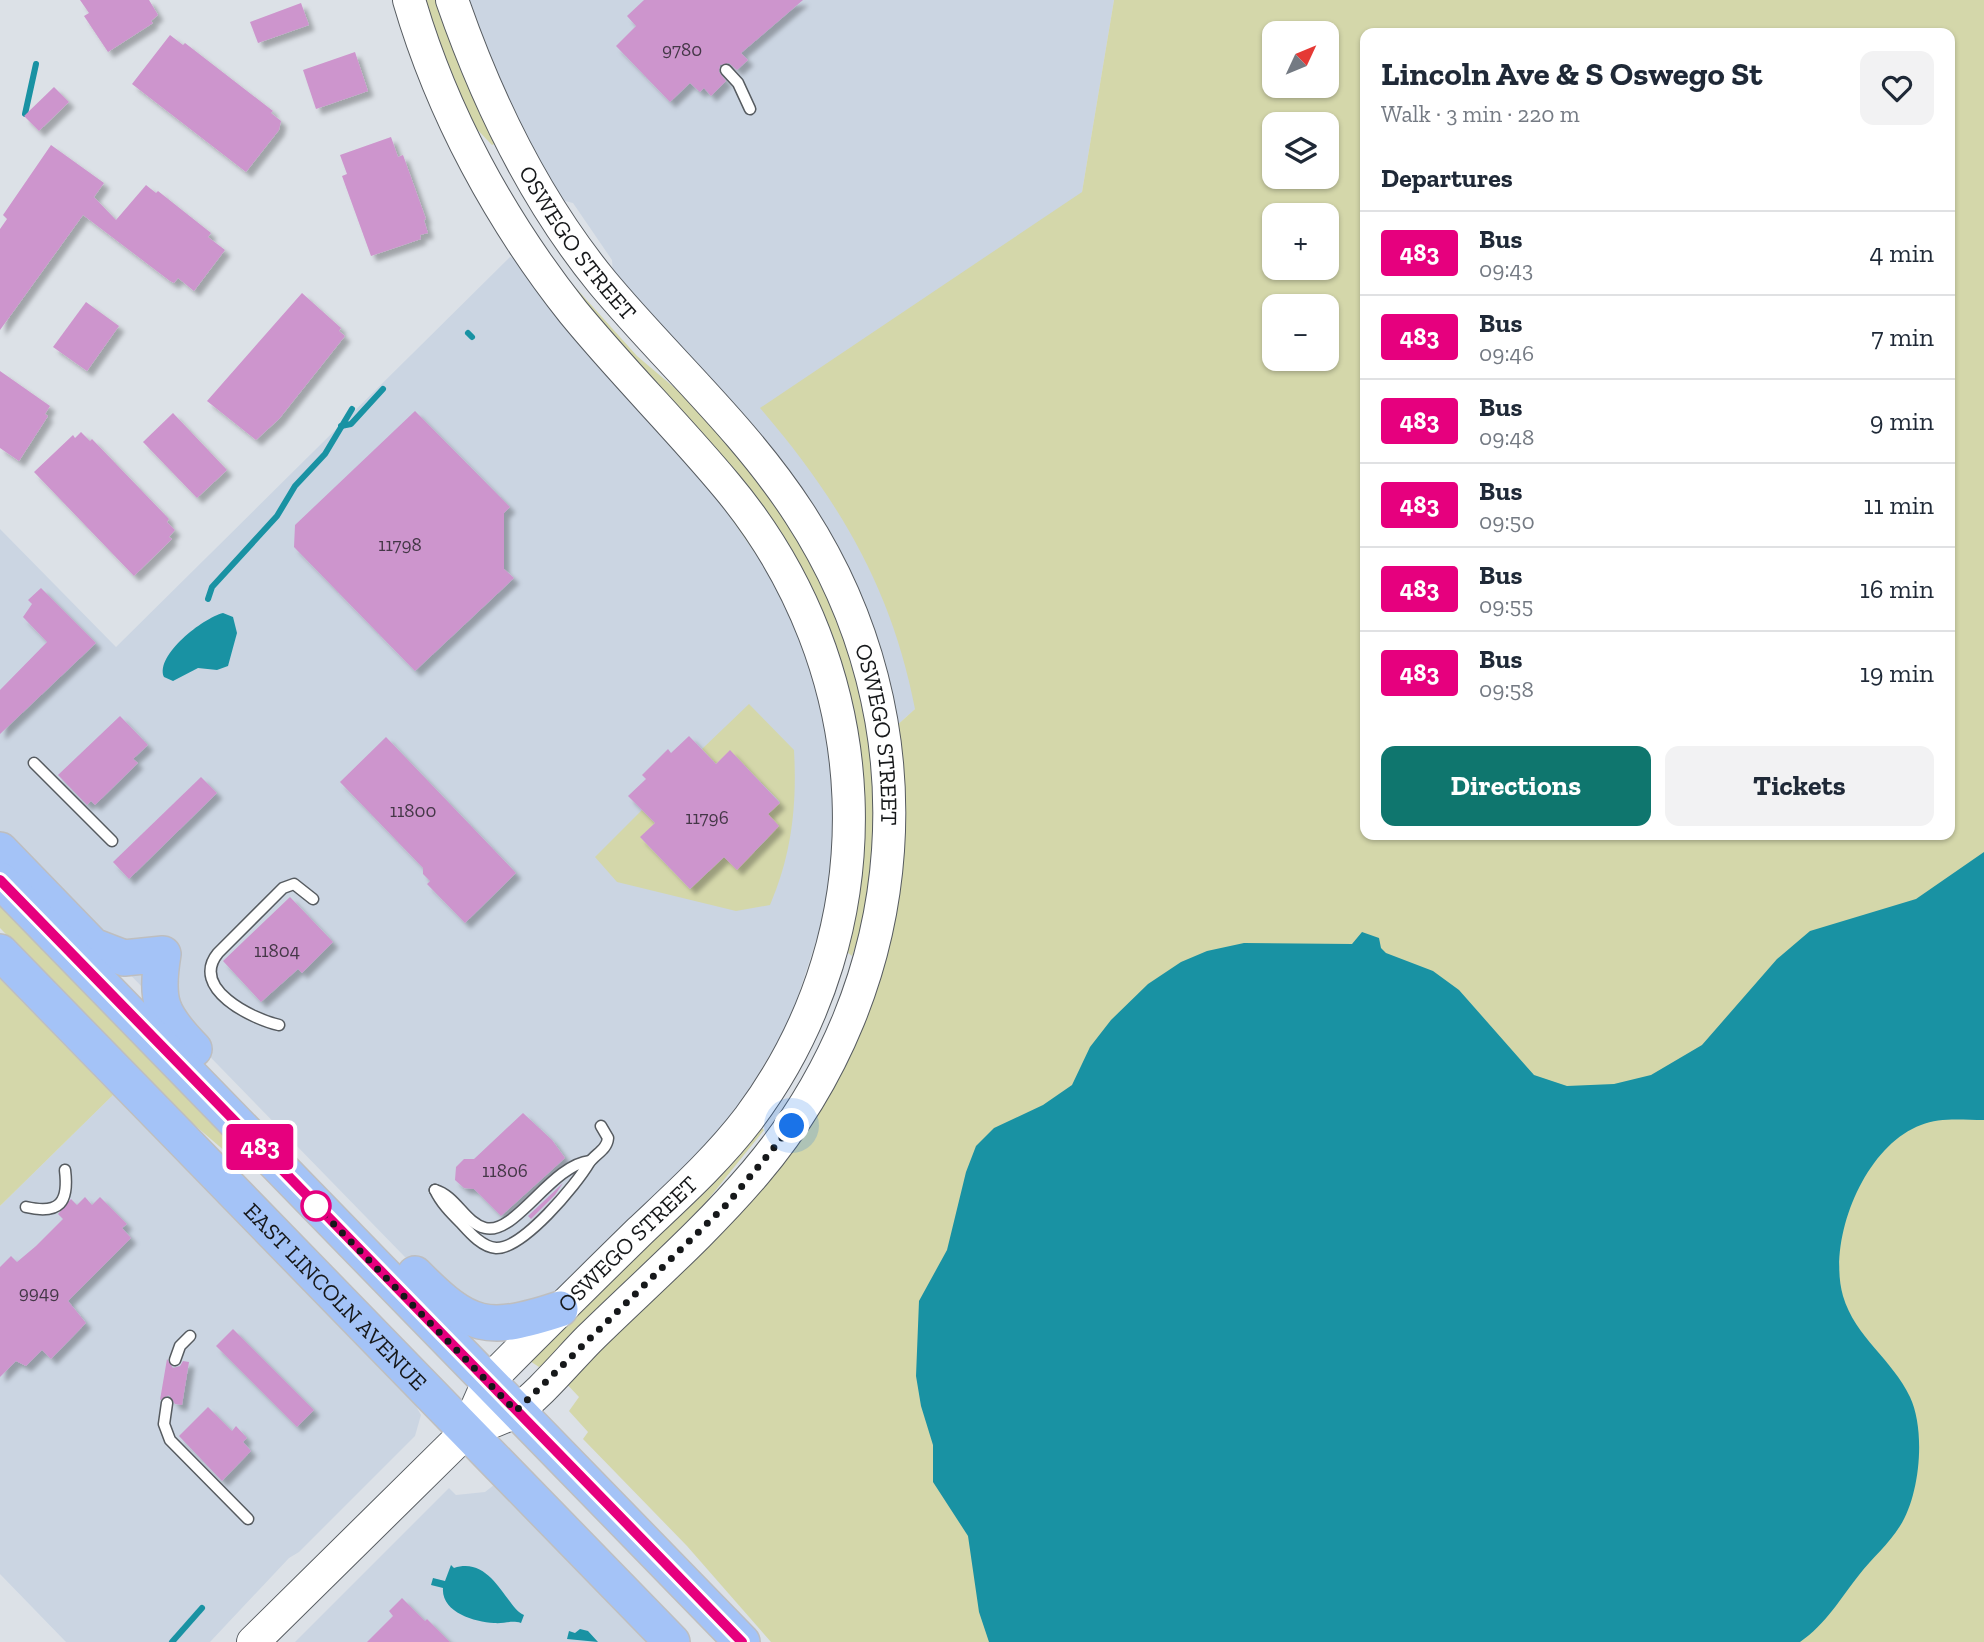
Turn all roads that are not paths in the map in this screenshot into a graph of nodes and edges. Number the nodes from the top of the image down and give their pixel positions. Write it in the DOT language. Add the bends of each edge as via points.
graph roads {
  1 [pos="409,0"];
  2 [pos="452,0"];
  3 [pos="726,69"];
  4 [pos="750,109"];
  5 [pos="34,763"];
  6 [pos="112,841"];
  7 [pos="0,850"];
  8 [pos="0,880"];
  9 [pos="313,899"];
  10 [pos="0,952"];
  11 [pos="279,1025"];
  12 [pos="601,1126"];
  13 [pos="245,1132"];
  14 [pos="590,1161"];
  15 [pos="65,1170"];
  16 [pos="302,1190"];
  17 [pos="26,1207"];
  18 [pos="560,1309"];
  19 [pos="190,1336"];
  20 [pos="175,1360"];
  21 [pos="488,1382"];
  22 [pos="167,1403"];
  23 [pos="516,1411"];
  24 [pos="466,1432"];
  25 [pos="248,1519"];
  26 [pos="253,1642"];
  27 [pos="672,1642"];
  28 [pos="742,1642"];
  1 -- 18 [label="main road, OSWEGO STREET" via="438,83 496,201 549,280 730,490 784,566 813,626 842,724 849,798 846,876 837,928 819,987 787,1060 719,1154"];
  2 -- 23 [label="main road, OSWEGO STREET" via="501,123 566,234 606,287 775,480 820,547 868,663 889,789 886,880 873,953 847,1027 806,1105 740,1191"];
  3 -- 4 [label="lane"];
  5 -- 6 [label="lane"];
  7 -- 13 [label="main road" via="93,946 124,958 163,954 159,990 164,1014 238,1094"];
  8 -- 13 [label="main road"];
  9 -- 11 [label="lane" via="295,884 283,888 212,962 219,995"];
  10 -- 24 [label="main road, EAST LINCOLN AVENUE"];
  12 -- 14 [label="lane" via="609,1141"];
  13 -- 16 [label="main road"];
  14 -- 14 [label="lane" via="564,1170 497,1228 481,1226 446,1194 435,1190 475,1237 488,1246 501,1247 526,1234 580,1179"];
  15 -- 17 [label="lane" via="67,1192 60,1203 45,1211"];
  16 -- 18 [label="main road" via="357,1215 443,1302 465,1317 502,1325"];
  16 -- 21 [label="main road"];
  18 -- 21 [label="main road, OSWEGO STREET"];
  19 -- 20 [label="lane"];
  21 -- 23 [label="main road"];
  21 -- 24 [label="main road, OSWEGO STREET"];
  22 -- 25 [label="lane" via="164,1424 170,1440"];
  23 -- 24 [label="main road, OSWEGO STREET"];
  23 -- 28 [label="main road"];
  24 -- 26 [label="main road, OSWEGO STREET"];
  24 -- 27 [label="main road, EAST LINCOLN AVENUE"];
}
